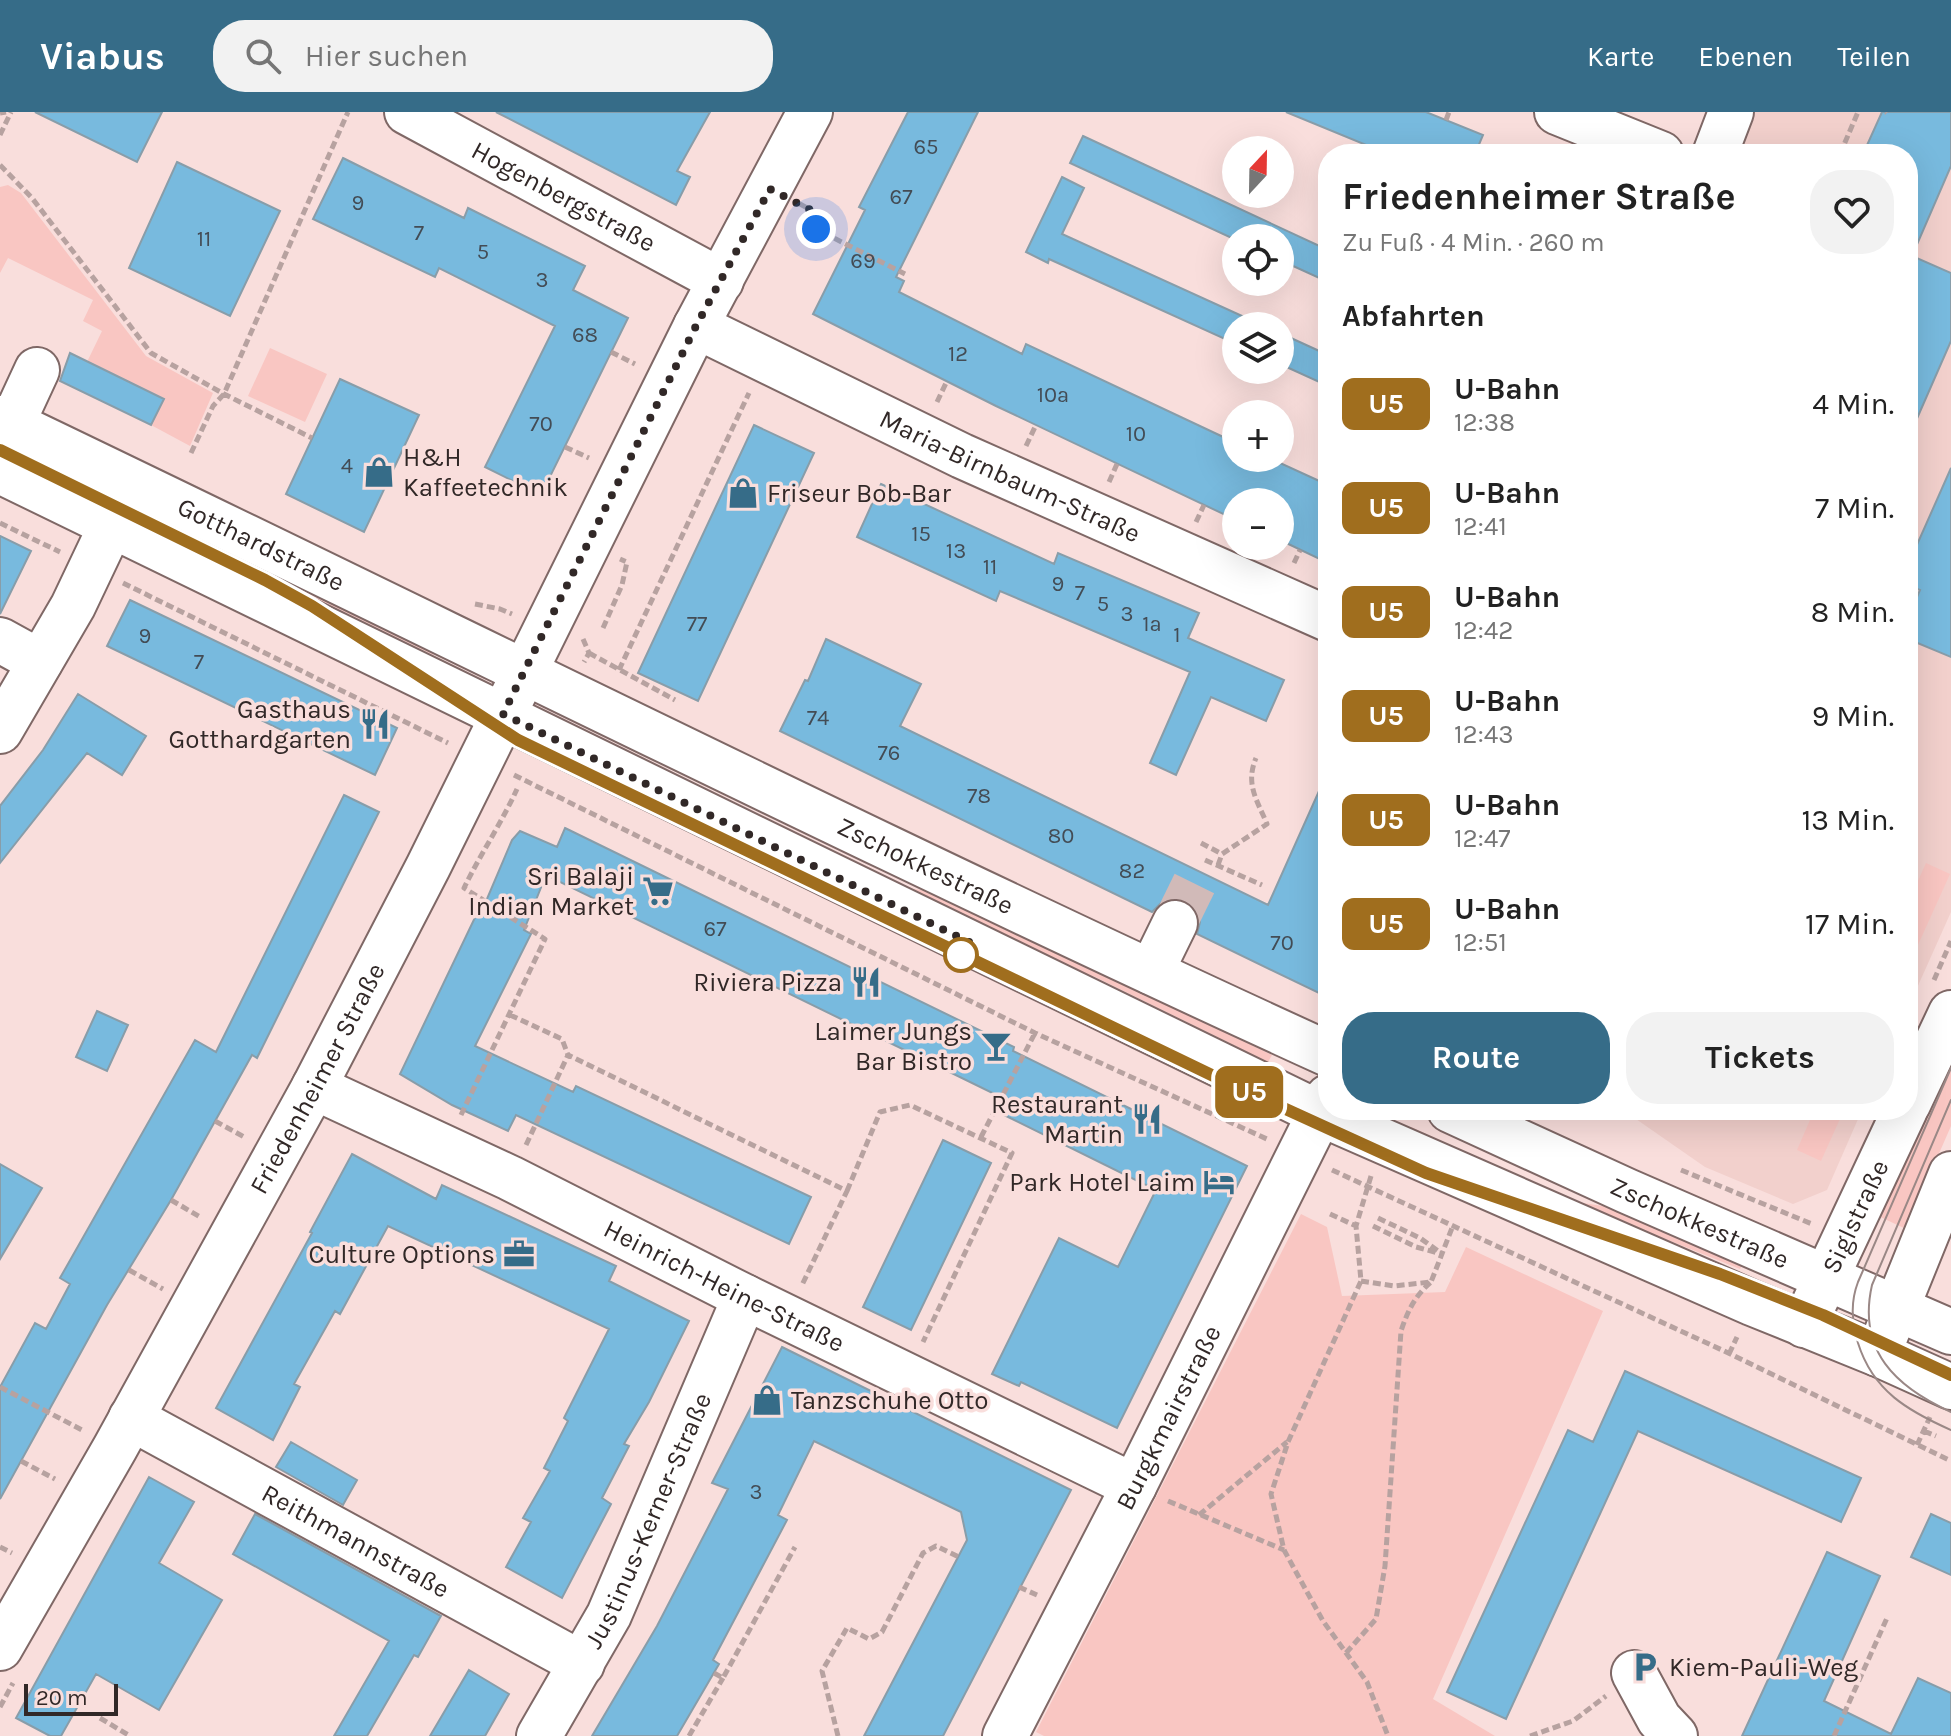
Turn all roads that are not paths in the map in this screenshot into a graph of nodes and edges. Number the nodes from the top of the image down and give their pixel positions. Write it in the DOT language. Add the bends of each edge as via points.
graph roads {
  1 [pos="407,112"];
  2 [pos="810,112"];
  3 [pos="1731,112"];
  4 [pos="1568,114"];
  5 [pos="1638,144"];
  6 [pos="1719,144"];
  7 [pos="721,281"];
  8 [pos="696,326"];
  9 [pos="37,370"];
  10 [pos="6,421"];
  11 [pos="0,471"];
  12 [pos="112,524"];
  13 [pos="1318,615"];
  14 [pos="0,640"];
  15 [pos="40,662"];
  16 [pos="524,671"];
  17 [pos="503,714"];
  18 [pos="0,731"];
  19 [pos="1175,923"];
  20 [pos="1151,972"];
  21 [pos="1951,1013"];
  22 [pos="1318,1049"];
  23 [pos="1918,1083"];
  24 [pos="314,1087"];
  25 [pos="1318,1102"];
  26 [pos="1318,1116"];
  27 [pos="1357,1120"];
  28 [pos="1472,1120"];
  29 [pos="1900,1120"];
  30 [pos="1951,1174"];
  31 [pos="1836,1257"];
  32 [pos="745,1297"];
  33 [pos="1896,1307"];
  34 [pos="1804,1325"];
  35 [pos="1951,1332"];
  36 [pos="1878,1354"];
  37 [pos="1951,1387"];
  38 [pos="131,1418"];
  39 [pos="1134,1486"];
  40 [pos="0,1648"];
  41 [pos="582,1664"];
  42 [pos="1634,1673"];
  43 [pos="539,1736"];
  44 [pos="1005,1736"];
  45 [pos="1675,1736"];
  1 -- 7 [label="street, Hogenbergstraße"];
  2 -- 7 [label="street, Friedenheimer Straße"];
  3 -- 6 [label="street"];
  4 -- 5 [label="street"];
  7 -- 8 [label="street, Friedenheimer Straße"];
  8 -- 13 [label="street, Maria-Birnbaum-Straße" via="962,456"];
  8 -- 16 [label="street, Friedenheimer Straße"];
  9 -- 10 [label="street"];
  10 -- 16 [label="street, Gotthardstraße"];
  11 -- 12 [label="street, Gotthardstraße"];
  12 -- 15 [label="street"];
  12 -- 17 [label="street, Gotthardstraße"];
  14 -- 15 [label="street"];
  15 -- 18 [label="street"];
  16 -- 17 [label="street, Friedenheimer Straße"];
  16 -- 20 [label="street, Zschokkestraße"];
  17 -- 24 [label="street, Friedenheimer Straße"];
  17 -- 25 [label="street, Zschokkestraße"];
  19 -- 20 [label="street"];
  20 -- 22 [label="street, Zschokkestraße"];
  21 -- 23 [label="street"];
  24 -- 32 [label="street, Heinrich-Heine-Straße" via="510,1178"];
  24 -- 38 [label="street, Friedenheimer Straße"];
  26 -- 39 [label="street, Burgkmairstraße"];
  27 -- 34 [label="street, Zschokkestraße"];
  28 -- 31 [label="street, Zschokkestraße" via="1627,1191"];
  29 -- 31 [label="street, Siglstraße"];
  30 -- 33 [label="street"];
  31 -- 33 [label="street, Zschokkestraße"];
  31 -- 34 [label="street, Siglstraße"];
  32 -- 39 [label="street, Heinrich-Heine-Straße"];
  32 -- 41 [label="street, Justinus-Kerner-Straße" via="609,1615"];
  33 -- 35 [label="street, Zschokkestraße"];
  33 -- 36 [label="street"];
  34 -- 36 [label="street, Zschokkestraße"];
  36 -- 37 [label="street, Zschokkestraße"];
  38 -- 40 [label="street, Friedenheimer Straße"];
  38 -- 41 [label="street, Reithmannstraße"];
  39 -- 44 [label="street, Burgkmairstraße"];
  41 -- 43 [label="street, Justinus-Kerner-Straße"];
  42 -- 45 [label="street" via="1659,1719"];
}
